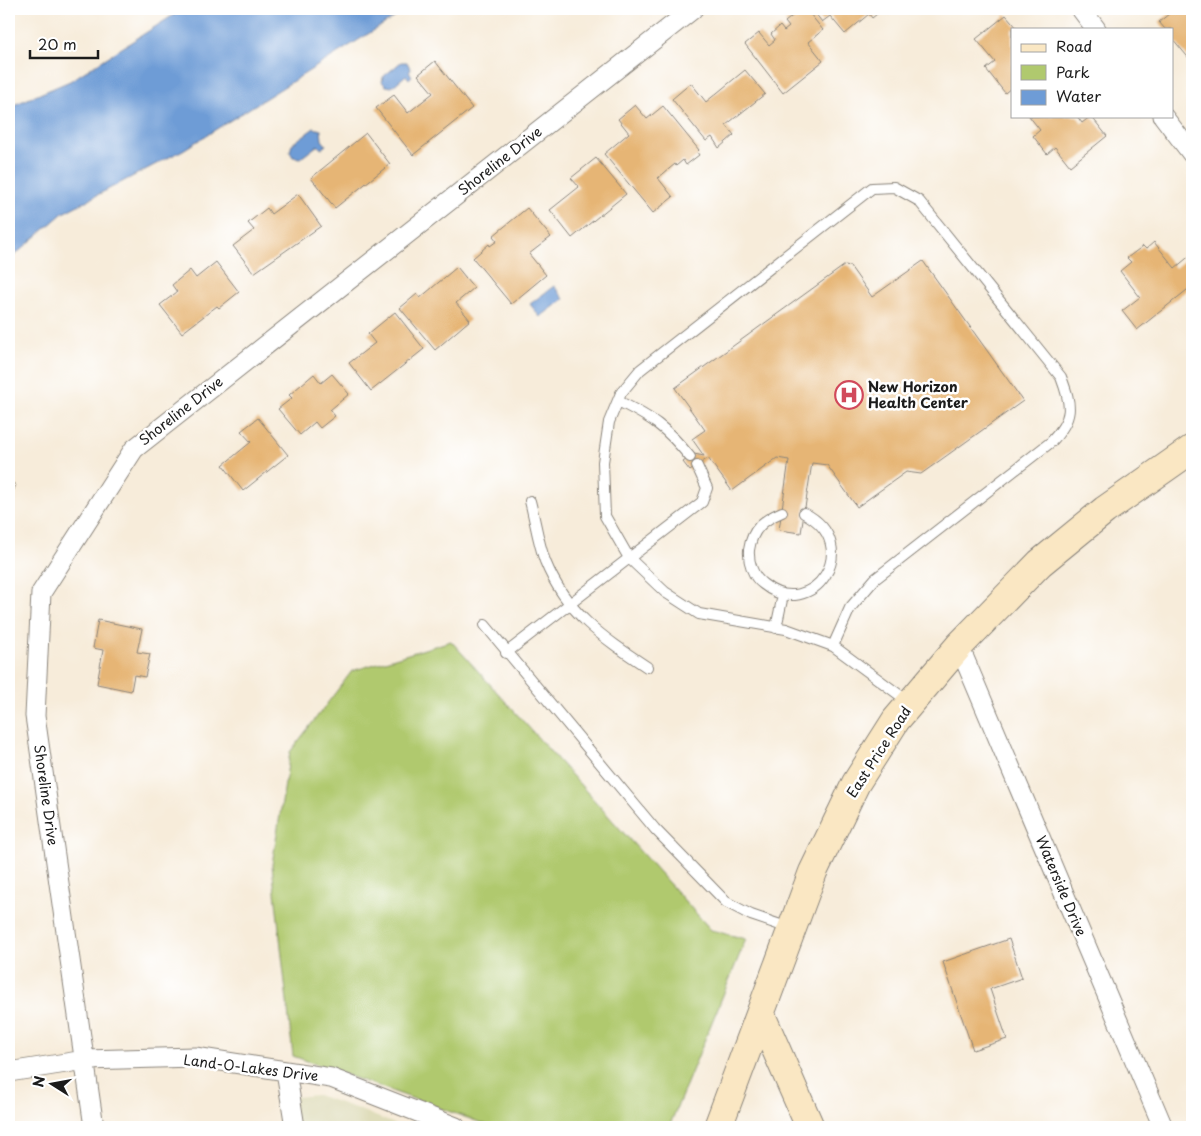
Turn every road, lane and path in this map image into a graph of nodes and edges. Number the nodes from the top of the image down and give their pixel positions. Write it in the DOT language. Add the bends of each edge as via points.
graph roads {
  1 [pos="693,9"];
  2 [pos="1081,9"];
  3 [pos="1095,28"];
  4 [pos="1165,118"];
  5 [pos="1192,154"];
  6 [pos="618,401"];
  7 [pos="1192,449"];
  8 [pos="690,457"];
  9 [pos="697,466"];
  10 [pos="530,501"];
  11 [pos="782,512"];
  12 [pos="804,513"];
  13 [pos="630,558"];
  14 [pos="783,595"];
  15 [pos="568,604"];
  16 [pos="485,625"];
  17 [pos="776,628"];
  18 [pos="833,646"];
  19 [pos="959,646"];
  20 [pos="506,654"];
  21 [pos="648,667"];
  22 [pos="910,703"];
  23 [pos="792,929"];
  24 [pos="761,1015"];
  25 [pos="85,1060"];
  26 [pos="286,1071"];
  27 [pos="9,1072"];
  28 [pos="94,1127"];
  29 [pos="295,1127"];
  30 [pos="456,1127"];
  31 [pos="718,1127"];
  32 [pos="810,1127"];
  33 [pos="1163,1127"];
  1 -- 25 [label="street, Shoreline Drive" via="134,448 41,593 35,716"];
  2 -- 3 [label="street"];
  4 -- 5 [label="street"];
  6 -- 8 [label="lane" via="648,416 672,435"];
  6 -- 13 [label="lane" via="610,422 604,462 605,516"];
  6 -- 18 [label="lane" via="640,370 872,188 894,187 919,201 1060,377 1070,402 1065,427 1052,442 875,580 850,608"];
  7 -- 19 [label="main road, East Price Road" via="1106,510 1040,563"];
  9 -- 13 [label="lane" via="707,488 702,502"];
  10 -- 15 [label="lane" via="545,560"];
  11 -- 14 [label="lane" via="765,519 756,530 750,542 749,556 759,582"];
  12 -- 14 [label="lane" via="826,530 832,543 833,557 822,582 797,595"];
  13 -- 15 [label="lane"];
  13 -- 17 [label="lane" via="665,592 699,614"];
  14 -- 17 [label="lane"];
  15 -- 20 [label="lane"];
  15 -- 21 [label="lane" via="600,636"];
  16 -- 20 [label="lane"];
  17 -- 18 [label="lane"];
  18 -- 22 [label="lane"];
  19 -- 22 [label="main road, East Price Road"];
  19 -- 33 [label="street, Waterside Drive"];
  20 -- 23 [label="lane" via="655,829 726,902 751,915"];
  22 -- 23 [label="main road, East Price Road" via="856,783 813,872"];
  23 -- 24 [label="main road, East Price Road"];
  24 -- 31 [label="main road, East Price Road"];
  24 -- 32 [label="main road"];
  25 -- 26 [label="street, Land-O-Lakes Drive" via="195,1057"];
  25 -- 27 [label="street, Land-O-Lakes Drive"];
  25 -- 28 [label="street, Shoreline Drive"];
  26 -- 29 [label="street"];
  26 -- 30 [label="street, Land-O-Lakes Drive" via="332,1078"];
}
